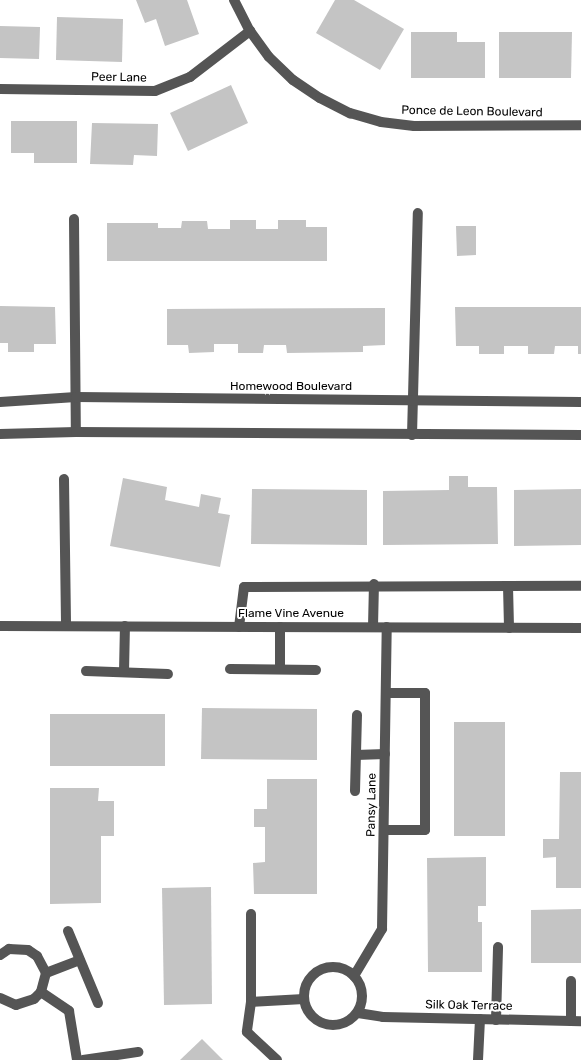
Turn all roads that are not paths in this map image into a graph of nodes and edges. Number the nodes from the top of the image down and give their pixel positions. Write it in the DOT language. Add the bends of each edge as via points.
graph roads {
  1 [pos="234,0"];
  2 [pos="250,31"];
  3 [pos="0,89"];
  4 [pos="581,125"];
  5 [pos="418,212"];
  6 [pos="74,219"];
  7 [pos="76,398"];
  8 [pos="415,400"];
  9 [pos="0,402"];
  10 [pos="581,402"];
  11 [pos="76,432"];
  12 [pos="0,434"];
  13 [pos="412,435"];
  14 [pos="581,435"];
  15 [pos="64,479"];
  16 [pos="374,584"];
  17 [pos="508,586"];
  18 [pos="581,586"];
  19 [pos="0,626"];
  20 [pos="66,626"];
  21 [pos="125,626"];
  22 [pos="239,627"];
  23 [pos="280,627"];
  24 [pos="373,627"];
  25 [pos="387,627"];
  26 [pos="509,628"];
  27 [pos="581,628"];
  28 [pos="230,669"];
  29 [pos="280,670"];
  30 [pos="316,670"];
  31 [pos="86,672"];
  32 [pos="124,672"];
  33 [pos="168,674"];
  34 [pos="386,693"];
  35 [pos="357,715"];
  36 [pos="385,754"];
  37 [pos="356,755"];
  38 [pos="355,791"];
  39 [pos="384,830"];
  40 [pos="251,914"];
  41 [pos="68,931"];
  42 [pos="498,947"];
  43 [pos="0,954"];
  44 [pos="80,960"];
  45 [pos="46,973"];
  46 [pos="354,976"];
  47 [pos="571,981"];
  48 [pos="41,992"];
  49 [pos="0,998"];
  50 [pos="304,999"];
  51 [pos="251,1002"];
  52 [pos="98,1003"];
  53 [pos="358,1013"];
  54 [pos="480,1019"];
  55 [pos="496,1020"];
  56 [pos="576,1021"];
  57 [pos="138,1052"];
  58 [pos="76,1060"];
  59 [pos="83,1060"];
  60 [pos="277,1060"];
  61 [pos="478,1060"];
  1 -- 2 [label="street, Ponce de Leon Boulevard"];
  2 -- 3 [label="street, Peer Lane" via="190,77 155,91"];
  2 -- 4 [label="street, Ponce de Leon Boulevard" via="269,57 293,80 350,113 381,122 414,126"];
  5 -- 8 [label="street"];
  6 -- 7 [label="street"];
  7 -- 8 [label="street, Homewood Boulevard"];
  7 -- 9 [label="street, Homewood Boulevard"];
  7 -- 11 [label="street"];
  8 -- 10 [label="street, Homewood Boulevard"];
  8 -- 13 [label="street"];
  11 -- 12 [label="street"];
  11 -- 13 [label="street"];
  13 -- 14 [label="street"];
  15 -- 20 [label="street"];
  16 -- 17 [label="street"];
  16 -- 22 [label="street" via="244,587"];
  16 -- 24 [label="street"];
  17 -- 18 [label="street"];
  17 -- 26 [label="street"];
  19 -- 20 [label="street, Flame Vine Avenue"];
  20 -- 21 [label="street, Flame Vine Avenue"];
  21 -- 22 [label="street, Flame Vine Avenue"];
  21 -- 32 [label="street"];
  22 -- 23 [label="street, Flame Vine Avenue"];
  23 -- 24 [label="street, Flame Vine Avenue"];
  23 -- 29 [label="street"];
  24 -- 25 [label="street, Flame Vine Avenue"];
  25 -- 26 [label="street, Flame Vine Avenue"];
  25 -- 34 [label="street, Pansy Lane"];
  26 -- 27 [label="street, Flame Vine Avenue"];
  28 -- 29 [label="street"];
  29 -- 30 [label="street"];
  31 -- 32 [label="street"];
  32 -- 33 [label="street"];
  34 -- 36 [label="street, Pansy Lane"];
  34 -- 39 [label="street" via="425,693 424,830"];
  35 -- 37 [label="street"];
  36 -- 37 [label="street"];
  36 -- 39 [label="street, Pansy Lane"];
  37 -- 38 [label="street"];
  39 -- 46 [label="street, Pansy Lane" via="382,928"];
  40 -- 51 [label="street"];
  41 -- 44 [label="street"];
  42 -- 55 [label="street"];
  43 -- 45 [label="street" via="9,949 28,950 43,964"];
  44 -- 45 [label="street"];
  44 -- 52 [label="street"];
  45 -- 48 [label="street"];
  46 -- 50 [label="street" via="346,969 326,967 309,979"];
  46 -- 53 [label="street" via="362,994"];
  47 -- 56 [label="street"];
  48 -- 49 [label="street" via="26,1004 16,1005"];
  48 -- 58 [label="street" via="69,1011"];
  50 -- 51 [label="street"];
  50 -- 53 [label="street" via="306,1009 321,1023 341,1025"];
  51 -- 60 [label="street" via="247,1032"];
  53 -- 54 [label="street, Silk Oak Terrace" via="383,1017"];
  54 -- 55 [label="street, Silk Oak Terrace"];
  54 -- 61 [label="street"];
  55 -- 56 [label="street, Silk Oak Terrace"];
  57 -- 59 [label="street"];
}
